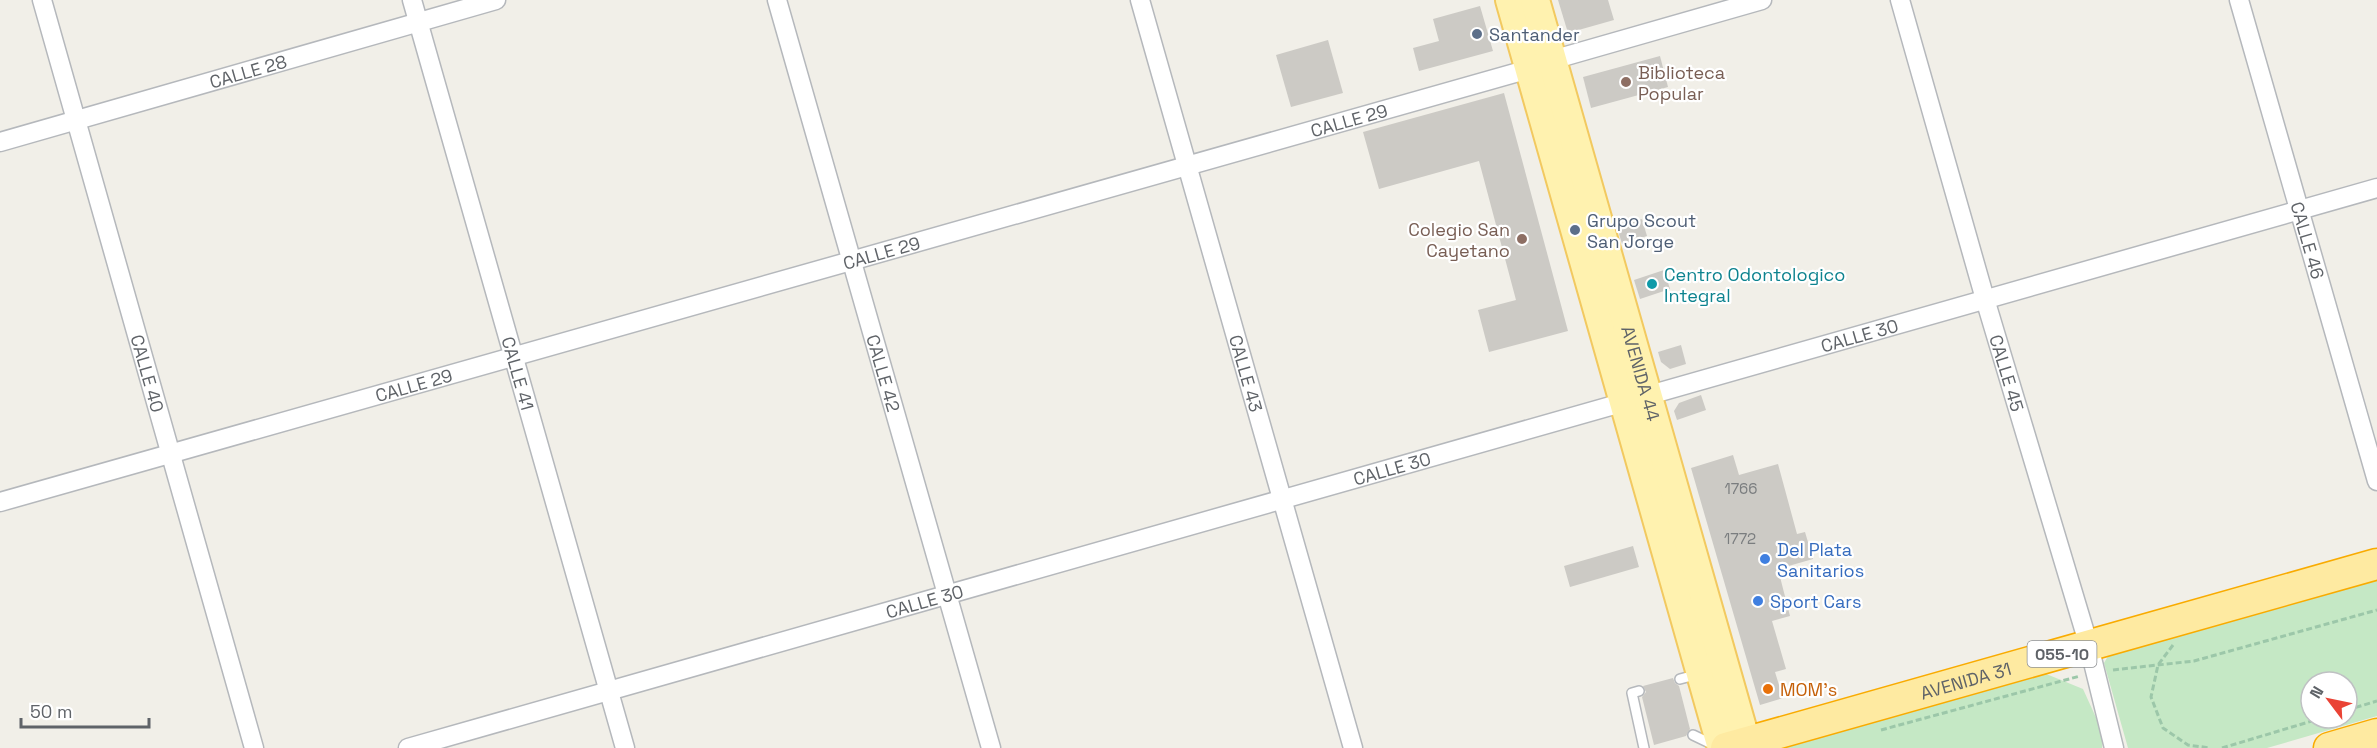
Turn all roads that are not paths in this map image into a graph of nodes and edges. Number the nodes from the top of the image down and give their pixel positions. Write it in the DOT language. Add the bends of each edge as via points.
graph roads {
  1 [pos="42,0"];
  2 [pos="412,0"];
  3 [pos="496,0"];
  4 [pos="777,0"];
  5 [pos="1140,0"];
  6 [pos="1510,0"];
  7 [pos="1535,0"];
  8 [pos="1762,0"];
  9 [pos="1900,0"];
  10 [pos="2239,0"];
  11 [pos="418,22"];
  12 [pos="1540,64"];
  13 [pos="76,121"];
  14 [pos="0,142"];
  15 [pos="1187,166"];
  16 [pos="2377,188"];
  17 [pos="2298,210"];
  18 [pos="852,261"];
  19 [pos="1985,299"];
  20 [pos="514,357"];
  21 [pos="1635,399"];
  22 [pos="170,454"];
  23 [pos="2377,481"];
  24 [pos="1282,499"];
  25 [pos="0,502"];
  26 [pos="2377,564"];
  27 [pos="947,595"];
  28 [pos="2089,646"];
  29 [pos="609,691"];
  30 [pos="1639,691"];
  31 [pos="2377,734"];
  32 [pos="1693,735"];
  33 [pos="1733,747"];
  34 [pos="254,748"];
  35 [pos="408,748"];
  36 [pos="625,748"];
  37 [pos="991,748"];
  38 [pos="1353,748"];
  39 [pos="1644,748"];
  40 [pos="2114,748"];
  41 [pos="2329,748"];
  1 -- 13 [label="street, CALLE 40"];
  2 -- 11 [label="street, CALLE 41"];
  3 -- 11 [label="street, CALLE 28"];
  4 -- 18 [label="street, CALLE 42"];
  5 -- 15 [label="street, CALLE 43"];
  6 -- 12 [label="main road, AVENIDA 44"];
  7 -- 12 [label="main road, AVENIDA 44"];
  8 -- 12 [label="street, CALLE 29"];
  9 -- 19 [label="street, CALLE 45"];
  10 -- 17 [label="street, CALLE 46"];
  11 -- 13 [label="street, CALLE 28"];
  11 -- 20 [label="street, CALLE 41"];
  12 -- 15 [label="street, CALLE 29"];
  12 -- 21 [label="main road, AVENIDA 44"];
  13 -- 14 [label="street, CALLE 28"];
  13 -- 22 [label="street, CALLE 40"];
  15 -- 18 [label="street, CALLE 29"];
  15 -- 24 [label="street, CALLE 43"];
  16 -- 17 [label="street, CALLE 30"];
  17 -- 19 [label="street, CALLE 30"];
  17 -- 23 [label="street, CALLE 46"];
  18 -- 20 [label="street, CALLE 29"];
  18 -- 27 [label="street, CALLE 42"];
  19 -- 21 [label="street, CALLE 30"];
  19 -- 28 [label="street, CALLE 45"];
  20 -- 22 [label="street, CALLE 29"];
  20 -- 29 [label="street, CALLE 41"];
  21 -- 24 [label="street, CALLE 30"];
  21 -- 33 [label="main road, AVENIDA 44"];
  21 -- 33 [label="main road, AVENIDA 44" via="1690,676"];
  22 -- 25 [label="street, CALLE 29"];
  22 -- 34 [label="street, CALLE 40"];
  24 -- 27 [label="street, CALLE 30"];
  24 -- 38 [label="street, CALLE 43"];
  26 -- 28 [label="highway, AVENIDA 31 / 055-10"];
  27 -- 29 [label="street, CALLE 30"];
  27 -- 37 [label="street, CALLE 42"];
  28 -- 33 [label="highway, AVENIDA 31 / 055-10"];
  28 -- 40 [label="street, CALLE 45"];
  29 -- 35 [label="street, CALLE 30"];
  29 -- 36 [label="street, CALLE 41"];
  30 -- 39 [label="lane" via="1632,693 1645,733"];
  31 -- 41 [label="highway"];
  32 -- 33 [label="lane"];
}
